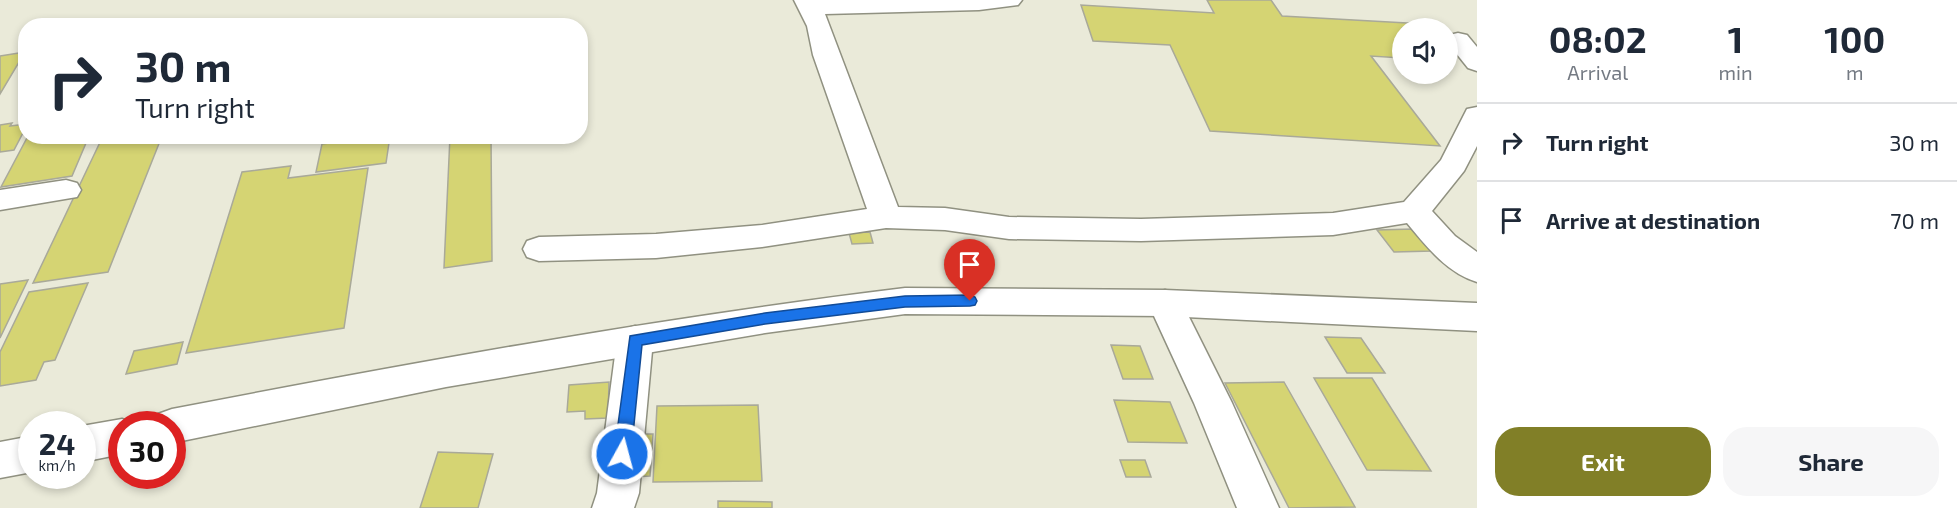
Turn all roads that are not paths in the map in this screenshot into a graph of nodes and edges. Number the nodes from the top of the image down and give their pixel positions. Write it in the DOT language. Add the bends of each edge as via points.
graph roads {
  1 [pos="1010,0"];
  2 [pos="808,3"];
  3 [pos="1458,40"];
  4 [pos="1477,63"];
  5 [pos="1477,115"];
  6 [pos="66,190"];
  7 [pos="0,200"];
  8 [pos="1414,211"];
  9 [pos="886,217"];
  10 [pos="538,249"];
  11 [pos="1477,270"];
  12 [pos="1165,303"];
  13 [pos="1477,317"];
  14 [pos="635,340"];
  15 [pos="186,423"];
  16 [pos="18,457"];
  17 [pos="0,460"];
  18 [pos="613,508"];
  19 [pos="1258,508"];
  1 -- 2 [label="street"];
  2 -- 9 [label="street"];
  3 -- 4 [label="street"];
  5 -- 8 [label="street" via="1454,164"];
  6 -- 7 [label="street"];
  8 -- 9 [label="street" via="1333,224 1186,230 1009,228 945,219"];
  8 -- 11 [label="street" via="1443,244"];
  9 -- 10 [label="street" via="762,236 656,246"];
  12 -- 13 [label="street"];
  12 -- 14 [label="street" via="905,301"];
  12 -- 19 [label="street"];
  14 -- 15 [label="street"];
  14 -- 18 [label="street" via="618,493"];
  16 -- 17 [label="street"];
}
